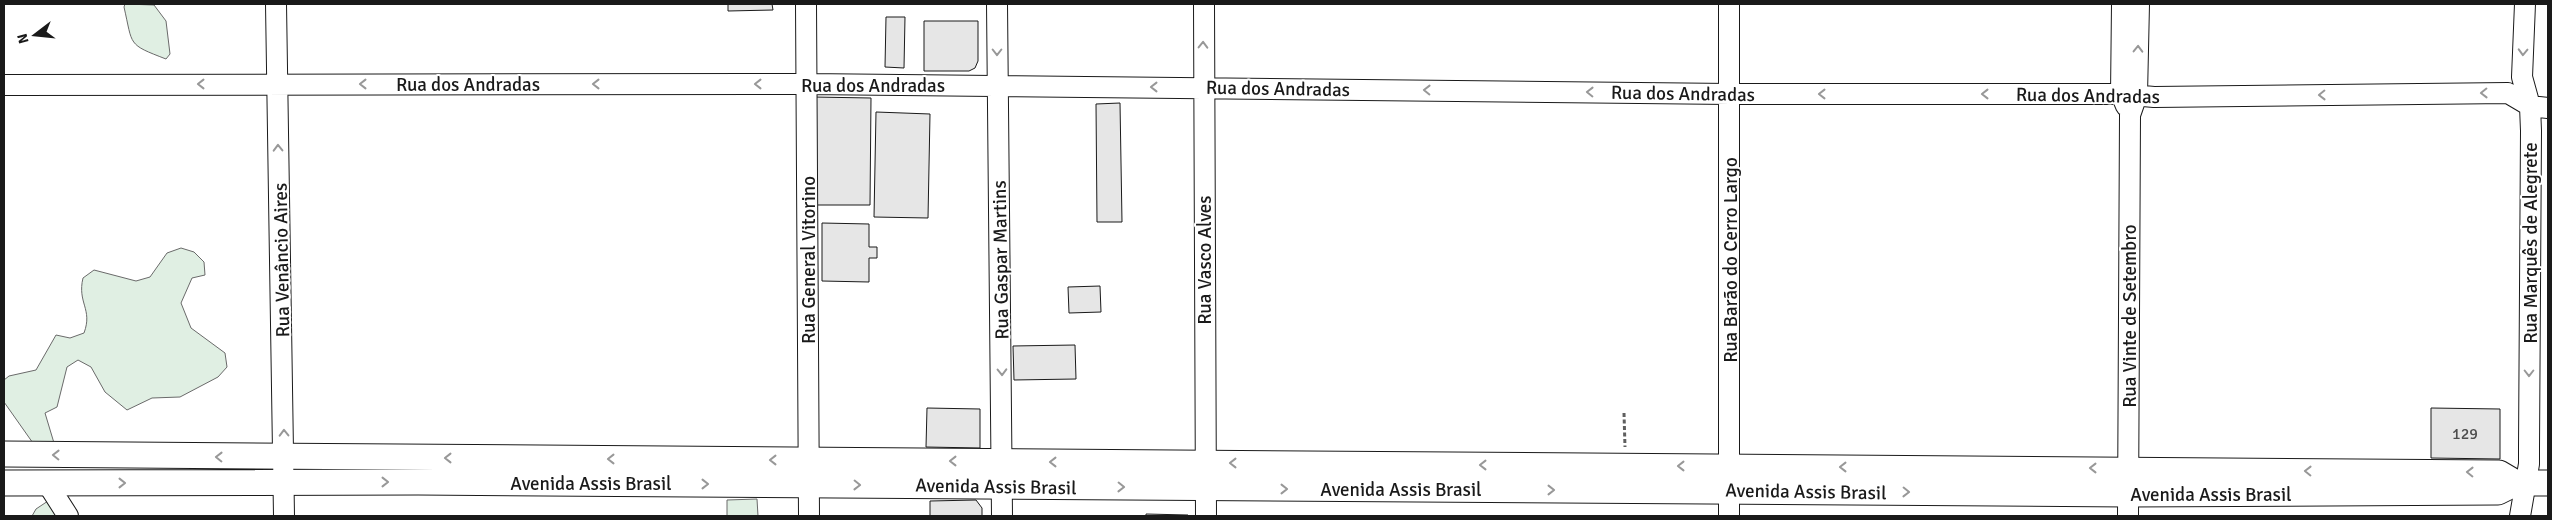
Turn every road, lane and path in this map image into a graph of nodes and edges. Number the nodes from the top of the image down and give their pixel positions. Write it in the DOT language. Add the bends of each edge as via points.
graph roads {
  1 [pos="276,4"];
  2 [pos="806,4"];
  3 [pos="997,4"];
  4 [pos="1204,4"];
  5 [pos="1729,4"];
  6 [pos="2122,4"];
  7 [pos="2139,4"];
  8 [pos="2525,4"];
  9 [pos="277,84"];
  10 [pos="807,84"];
  11 [pos="4,85"];
  12 [pos="997,86"];
  13 [pos="1203,87"];
  14 [pos="1730,94"];
  15 [pos="2129,95"];
  16 [pos="2539,107"];
  17 [pos="1624,412"];
  18 [pos="4,454"];
  19 [pos="149,456"];
  20 [pos="285,457"];
  21 [pos="1002,462"];
  22 [pos="1084,462"];
  23 [pos="1206,463"];
  24 [pos="1511,465"];
  25 [pos="1626,466"];
  26 [pos="2128,468"];
  27 [pos="354,470"];
  28 [pos="809,472"];
  29 [pos="1729,478"];
  30 [pos="150,482"];
  31 [pos="284,482"];
  32 [pos="4,483"];
  33 [pos="47,483"];
  34 [pos="2530,483"];
  35 [pos="1003,487"];
  36 [pos="1083,487"];
  37 [pos="1206,488"];
  38 [pos="1511,490"];
  39 [pos="2128,505"];
  40 [pos="68,516"];
  41 [pos="284,516"];
  42 [pos="809,516"];
  43 [pos="1002,516"];
  44 [pos="1206,516"];
  45 [pos="1729,516"];
  46 [pos="2520,516"];
  1 -- 9 [label="street, Rua Venâncio Aires"];
  2 -- 10 [label="street, Rua General Vitorino"];
  3 -- 12 [label="street, Rua Gaspar Martins, one-way"];
  13 -- 4 [label="street, Rua Vasco Alves, one-way"];
  5 -- 14 [label="street, Rua Barão do Cerro Largo"];
  6 -- 15 [label="street, Rua Vinte de Setembro"];
  15 -- 7 [label="street, Rua Vinte de Setembro, one-way"];
  8 -- 16 [label="street, Rua Marquês de Alegrete, one-way" via="2522,77"];
  10 -- 9 [label="street, Rua dos Andradas, one-way"];
  9 -- 11 [label="street, Rua dos Andradas, one-way"];
  20 -- 9 [label="street, Rua Venâncio Aires, one-way"];
  10 -- 12 [label="street, Rua dos Andradas"];
  10 -- 28 [label="street, Rua General Vitorino"];
  13 -- 12 [label="street, Rua dos Andradas, one-way"];
  12 -- 21 [label="street, Rua Gaspar Martins, one-way"];
  14 -- 13 [label="street, Rua dos Andradas, one-way"];
  13 -- 23 [label="street, Rua Vasco Alves"];
  15 -- 14 [label="street, Rua dos Andradas, one-way"];
  14 -- 29 [label="street, Rua Barão do Cerro Largo"];
  16 -- 15 [label="street, Rua dos Andradas, one-way" via="2508,93"];
  15 -- 26 [label="street, Rua Vinte de Setembro"];
  16 -- 34 [label="street, Rua Marquês de Alegrete, one-way"];
  17 -- 25 [label="path"];
  19 -- 18 [label="main road, Avenida Assis Brasil, one-way"];
  20 -- 19 [label="main road, Avenida Assis Brasil, one-way"];
  19 -- 30 [label="main road"];
  20 -- 27 [label="main road, Avenida Assis Brasil"];
  20 -- 31 [label="street, Rua Venâncio Aires"];
  22 -- 21 [label="main road, Avenida Assis Brasil, one-way"];
  21 -- 28 [label="main road, Avenida Assis Brasil, one-way"];
  21 -- 35 [label="street, Rua Gaspar Martins"];
  22 -- 23 [label="main road, Avenida Assis Brasil"];
  22 -- 36 [label="main road"];
  24 -- 23 [label="main road, Avenida Assis Brasil, one-way"];
  23 -- 37 [label="street, Rua Vasco Alves"];
  24 -- 25 [label="main road, Avenida Assis Brasil"];
  24 -- 38 [label="main road"];
  29 -- 25 [label="main road, Avenida Assis Brasil, one-way"];
  26 -- 29 [label="main road, Avenida Assis Brasil, one-way"];
  34 -- 26 [label="main road, Avenida Assis Brasil, one-way" via="2499,473"];
  26 -- 39 [label="street, Rua Vinte de Setembro"];
  27 -- 28 [label="main road, Avenida Assis Brasil"];
  27 -- 31 [label="main road, Avenida Assis Brasil"];
  28 -- 35 [label="main road, Avenida Assis Brasil, one-way"];
  28 -- 42 [label="street, Rua General Vitorino"];
  38 -- 29 [label="main road, Avenida Assis Brasil, one-way"];
  29 -- 39 [label="main road, Avenida Assis Brasil, one-way"];
  29 -- 45 [label="street, Rua Barão do Cerro Largo"];
  30 -- 31 [label="main road, Avenida Assis Brasil"];
  33 -- 30 [label="main road, Avenida Assis Brasil, one-way"];
  31 -- 41 [label="street, Rua Venâncio Aires"];
  32 -- 33 [label="main road, Avenida Assis Brasil"];
  33 -- 40 [label="street"];
  34 -- 39 [label="main road, Avenida Assis Brasil" via="2498,492"];
  34 -- 46 [label="street, Rua Marquês de Alegrete"];
  35 -- 36 [label="main road, Avenida Assis Brasil"];
  35 -- 43 [label="street, Rua Gaspar Martins"];
  36 -- 37 [label="main road, Avenida Assis Brasil, one-way"];
  37 -- 38 [label="main road, Avenida Assis Brasil, one-way"];
  37 -- 44 [label="street, Rua Vasco Alves"];
}
